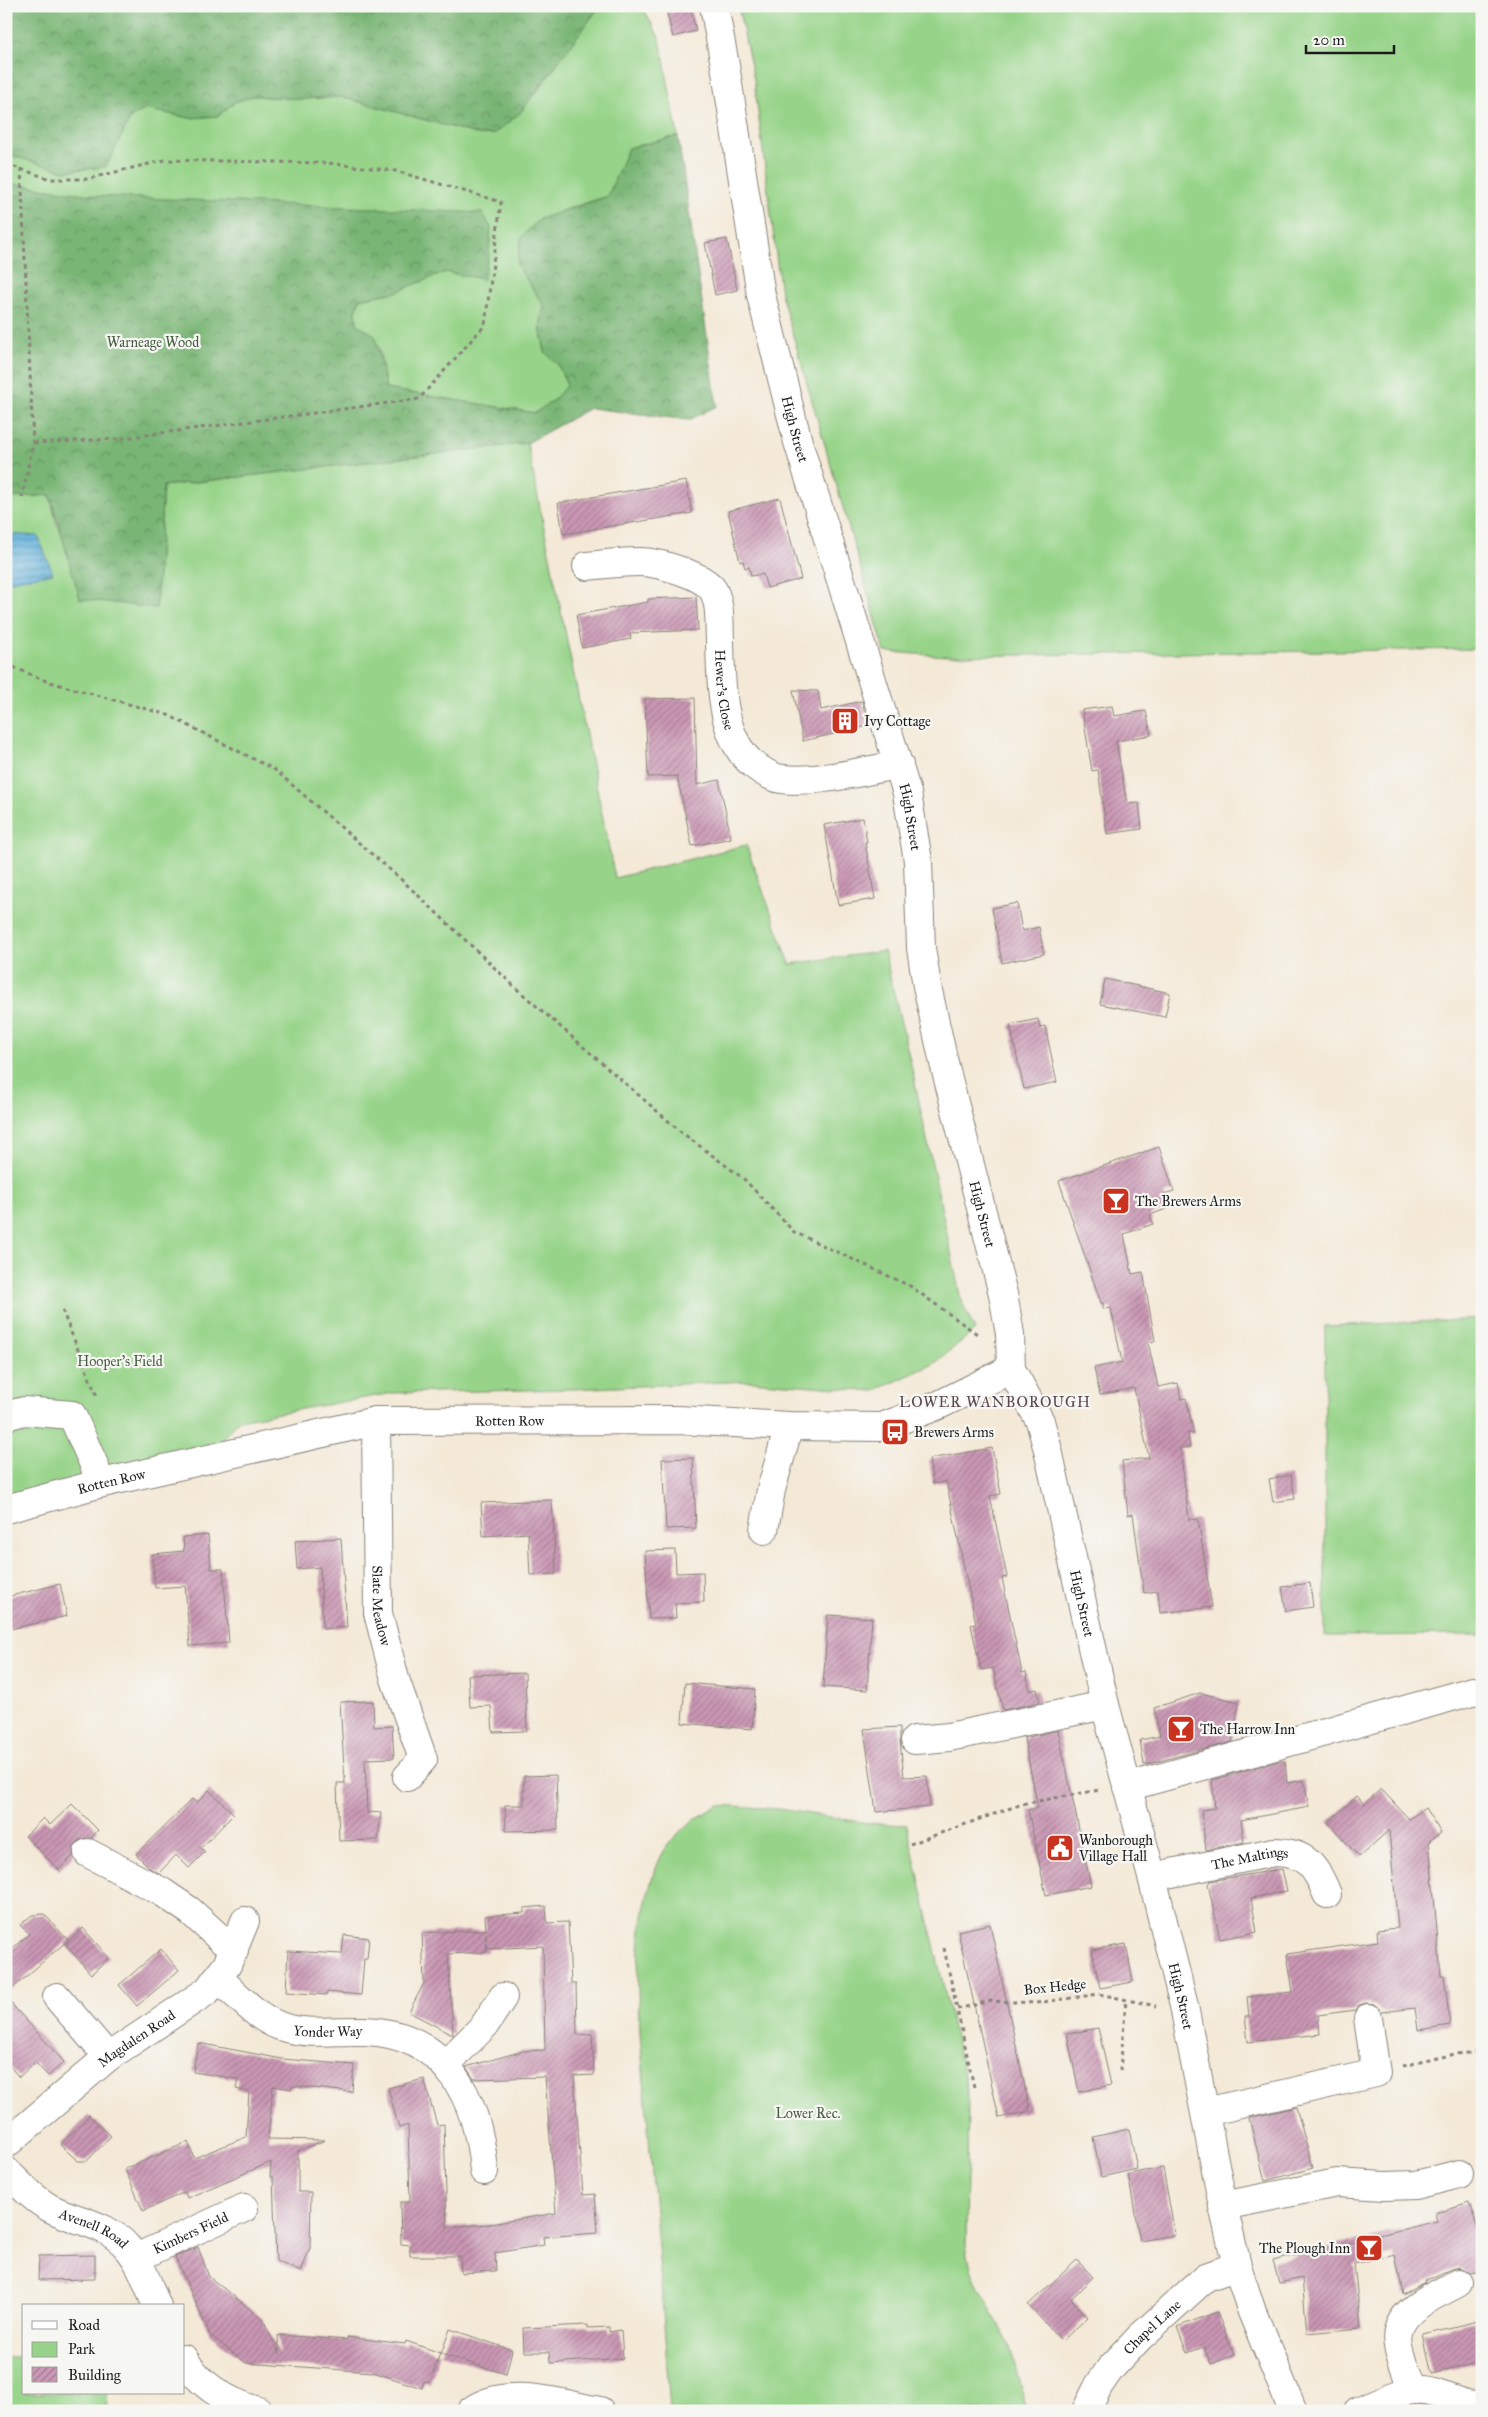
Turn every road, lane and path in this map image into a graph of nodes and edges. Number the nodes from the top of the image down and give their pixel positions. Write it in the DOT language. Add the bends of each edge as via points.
graph roads {
  1 [pos="714,6"];
  2 [pos="6,164"];
  3 [pos="21,168"];
  4 [pos="33,443"];
  5 [pos="22,497"];
  6 [pos="587,566"];
  7 [pos="6,664"];
  8 [pos="898,765"];
  9 [pos="1011,1369"];
  10 [pos="6,1416"];
  11 [pos="376,1421"];
  12 [pos="789,1426"];
  13 [pos="98,1484"];
  14 [pos="6,1509"];
  15 [pos="764,1530"];
  16 [pos="1473,1690"];
  17 [pos="1105,1705"];
  18 [pos="915,1740"];
  19 [pos="407,1777"];
  20 [pos="1127,1786"];
  21 [pos="910,1844"];
  22 [pos="88,1853"];
  23 [pos="1152,1877"];
  24 [pos="1327,1894"];
  25 [pos="245,1921"];
  26 [pos="944,1948"];
  27 [pos="234,1951"];
  28 [pos="219,1979"];
  29 [pos="57,1997"];
  30 [pos="502,1997"];
  31 [pos="1126,2000"];
  32 [pos="1184,2006"];
  33 [pos="957,2009"];
  34 [pos="1368,2018"];
  35 [pos="1482,2052"];
  36 [pos="108,2057"];
  37 [pos="446,2064"];
  38 [pos="1120,2072"];
  39 [pos="1376,2073"];
  40 [pos="974,2087"];
  41 [pos="1206,2112"];
  42 [pos="6,2144"];
  43 [pos="6,2171"];
  44 [pos="484,2171"];
  45 [pos="1459,2174"];
  46 [pos="1223,2206"];
  47 [pos="244,2208"];
  48 [pos="136,2258"];
  49 [pos="1237,2266"];
  50 [pos="1458,2283"];
  51 [pos="156,2304"];
  52 [pos="185,2360"];
  53 [pos="1413,2391"];
  54 [pos="1482,2404"];
  55 [pos="258,2411"];
  56 [pos="471,2411"];
  57 [pos="600,2411"];
  58 [pos="1086,2411"];
  59 [pos="1292,2411"];
  60 [pos="1358,2411"];
  1 -- 8 [label="street, High Street" via="761,295 798,442"];
  2 -- 3 [label="path"];
  3 -- 4 [label="path"];
  3 -- 4 [label="path" via="50,179 87,179 166,160 328,163 396,171 501,202 484,325 419,400 116,439"];
  4 -- 5 [label="path"];
  6 -- 8 [label="street, Hewer's Close" via="642,562 689,574 712,590 719,611 726,715 736,744 745,757 767,774 780,779 802,779"];
  7 -- 9 [label="path" via="46,680 168,714 275,770 651,1106 744,1179 794,1232 910,1286 975,1330"];
  8 -- 9 [label="street, High Street" via="909,801 917,852 921,948 927,986 1003,1294 1010,1334"];
  9 -- 12 [label="street, Rotten Row" via="938,1405 882,1427"];
  9 -- 17 [label="street, High Street" via="1040,1421"];
  10 -- 13 [label="street" via="24,1411 72,1415 95,1467"];
  11 -- 12 [label="street, Rotten Row" via="678,1420"];
  11 -- 13 [label="street, Rotten Row"];
  11 -- 19 [label="street, Slate Meadow" via="378,1613 395,1679 423,1759"];
  12 -- 15 [label="street" via="771,1490"];
  13 -- 14 [label="street, Rotten Row"];
  16 -- 20 [label="street"];
  17 -- 18 [label="street" via="949,1737"];
  17 -- 20 [label="street, High Street"];
  20 -- 21 [label="path" via="1022,1804"];
  20 -- 23 [label="street, High Street"];
  22 -- 27 [label="street" via="162,1892 190,1911"];
  23 -- 24 [label="street, The Maltings" via="1286,1852 1294,1853 1315,1869"];
  23 -- 32 [label="street, High Street"];
  25 -- 27 [label="street, Magdalen Road"];
  26 -- 33 [label="path"];
  27 -- 28 [label="street, Magdalen Road"];
  28 -- 36 [label="street, Magdalen Road" via="189,2005"];
  28 -- 37 [label="street, Yonder Way" via="260,2015 285,2028 396,2035 427,2050"];
  29 -- 36 [label="street"];
  30 -- 37 [label="street" via="484,2026"];
  31 -- 32 [label="path, Box Hedge" via="1156,2006"];
  31 -- 33 [label="path, Box Hedge" via="1099,1994 1036,2002 991,2001"];
  31 -- 38 [label="path"];
  32 -- 41 [label="street, High Street"];
  33 -- 40 [label="path"];
  34 -- 39 [label="street"];
  35 -- 39 [label="path" via="1455,2054"];
  36 -- 42 [label="street, Magdalen Road"];
  37 -- 44 [label="street, Yonder Way" via="472,2108 479,2130"];
  39 -- 41 [label="street"];
  41 -- 46 [label="street, High Street"];
  43 -- 48 [label="street, Avenell Road" via="29,2194 50,2208 112,2233"];
  45 -- 46 [label="street" via="1416,2185 1337,2182"];
  46 -- 49 [label="street, High Street"];
  47 -- 48 [label="street, Kimbers Field"];
  48 -- 51 [label="street, Avenell Road"];
  49 -- 58 [label="street, Chapel Lane" via="1206,2277 1139,2338 1110,2369"];
  49 -- 59 [label="street, High Street"];
  50 -- 53 [label="street" via="1408,2312 1398,2326 1398,2345"];
  52 -- 55 [label="street" via="203,2383 231,2402"];
  53 -- 54 [label="street" via="1437,2393 1472,2406"];
  53 -- 60 [label="street"];
  56 -- 57 [label="street" via="488,2401 504,2398"];
}
